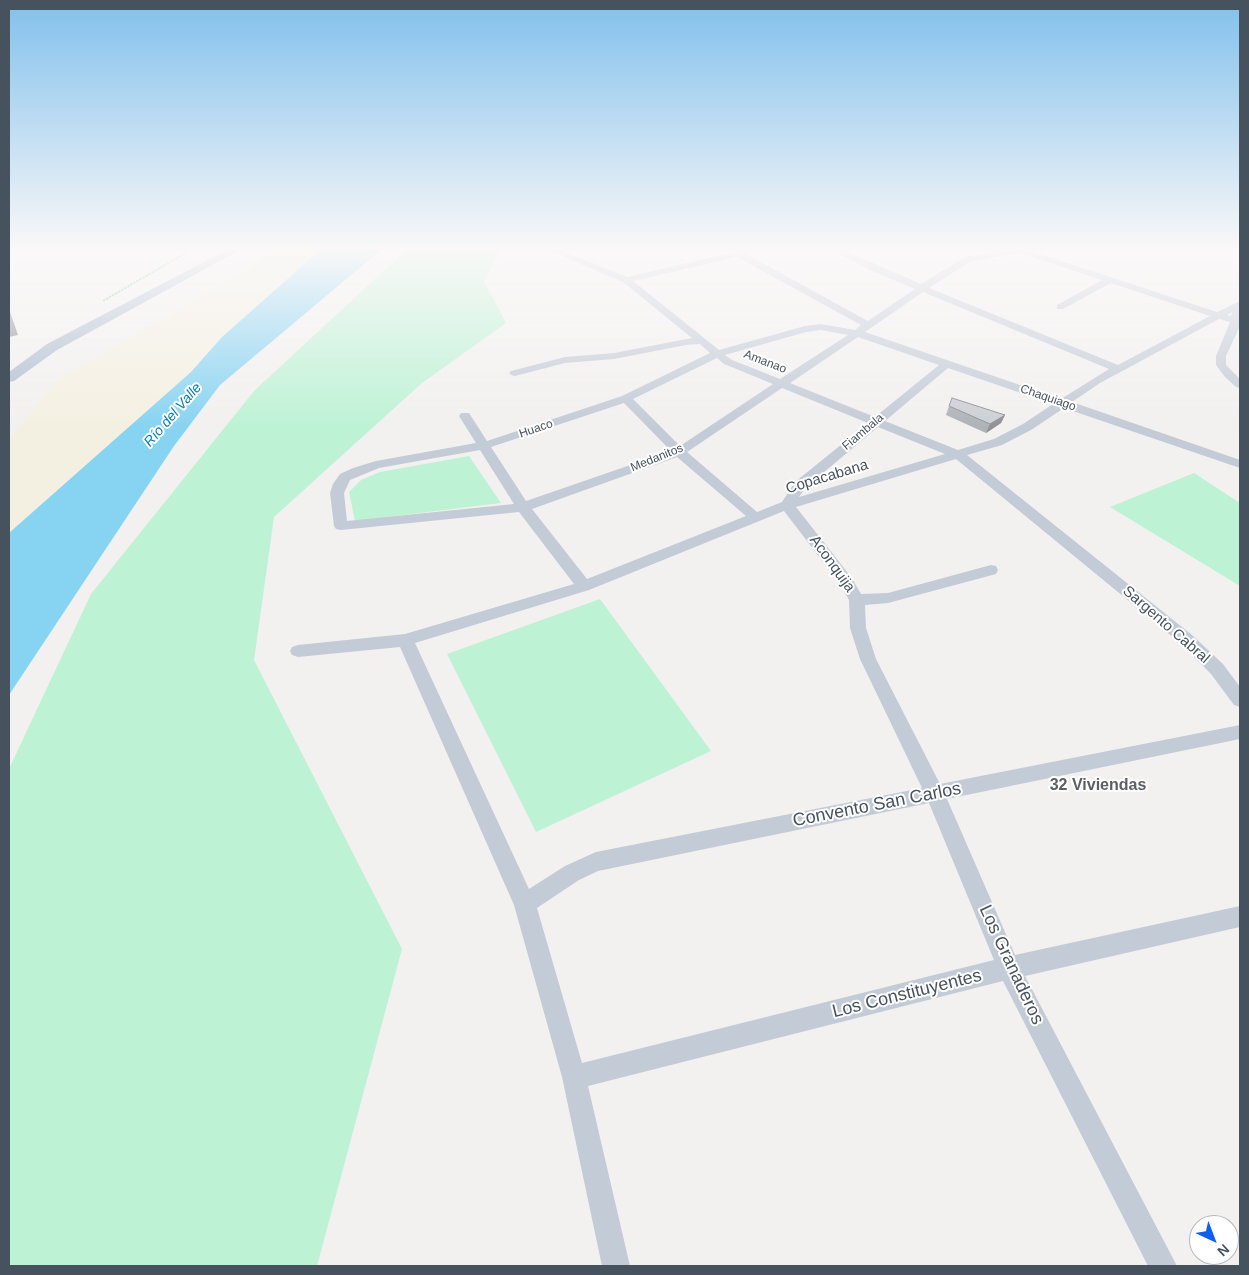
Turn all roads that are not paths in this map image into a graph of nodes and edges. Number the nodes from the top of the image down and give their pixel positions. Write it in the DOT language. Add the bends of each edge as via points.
graph roads {
  1 [pos="124,310"];
  2 [pos="663,310"];
  3 [pos="840,310"];
  4 [pos="891,310"];
  5 [pos="974,310"];
  6 [pos="1198,310"];
  7 [pos="1223,310"];
  8 [pos="1238,310"];
  9 [pos="1215,315"];
  10 [pos="1236,321"];
  11 [pos="868,325"];
  12 [pos="856,332"];
  13 [pos="703,341"];
  14 [pos="719,354"];
  15 [pos="946,364"];
  16 [pos="1118,369"];
  17 [pos="515,373"];
  18 [pos="9,378"];
  19 [pos="782,383"];
  20 [pos="1240,385"];
  21 [pos="626,398"];
  22 [pos="1064,404"];
  23 [pos="464,416"];
  24 [pos="877,421"];
  25 [pos="483,446"];
  26 [pos="679,452"];
  27 [pos="959,455"];
  28 [pos="1240,464"];
  29 [pos="787,505"];
  30 [pos="523,507"];
  31 [pos="755,517"];
  32 [pos="341,526"];
  33 [pos="1085,557"];
  34 [pos="991,570"];
  35 [pos="584,586"];
  36 [pos="857,600"];
  37 [pos="405,640"];
  38 [pos="298,651"];
  39 [pos="868,659"];
  40 [pos="1240,700"];
  41 [pos="1240,732"];
  42 [pos="936,794"];
  43 [pos="525,904"];
  44 [pos="1240,916"];
  45 [pos="1009,968"];
  46 [pos="574,1077"];
  47 [pos="616,1266"];
  48 [pos="1163,1266"];
  1 -- 18 [label="main road" via="52,348"];
  2 -- 13 [label="street, Amanao"];
  3 -- 11 [label="street"];
  4 -- 11 [label="street, Medanitos"];
  5 -- 16 [label="street"];
  6 -- 9 [label="street"];
  7 -- 9 [label="street, Copacabana"];
  8 -- 10 [label="street"];
  9 -- 10 [label="street"];
  9 -- 16 [label="street, Copacabana"];
  10 -- 20 [label="street" via="1221,356 1221,365"];
  11 -- 12 [label="street, Medanitos"];
  12 -- 14 [label="street, Chaquiago" via="821,327 805,329"];
  12 -- 15 [label="street, Chaquiago"];
  12 -- 19 [label="street, Medanitos"];
  13 -- 14 [label="street, Amanao"];
  13 -- 17 [label="street" via="614,356 565,360"];
  14 -- 19 [label="street, Amanao" via="728,362"];
  14 -- 21 [label="street, Huaco"];
  15 -- 22 [label="street, Chaquiago"];
  15 -- 24 [label="street, Fiambala"];
  16 -- 22 [label="street, Copacabana"];
  19 -- 24 [label="street, Amanao"];
  19 -- 26 [label="street, Medanitos"];
  21 -- 25 [label="street, Huaco"];
  21 -- 26 [label="street"];
  22 -- 27 [label="street, Copacabana" via="1027,428"];
  22 -- 28 [label="street, Chaquiago"];
  23 -- 25 [label="street"];
  24 -- 27 [label="street, Amanao"];
  24 -- 29 [label="street, Fiambala" via="800,485"];
  25 -- 30 [label="street"];
  25 -- 32 [label="street, Huaco" via="376,465 345,477 338,493"];
  26 -- 30 [label="street, Medanitos"];
  26 -- 31 [label="street"];
  27 -- 29 [label="street, Copacabana"];
  27 -- 33 [label="street"];
  29 -- 31 [label="street, Copacabana"];
  29 -- 36 [label="street, Aconquija"];
  30 -- 32 [label="street, Medanitos"];
  30 -- 35 [label="street"];
  31 -- 35 [label="street, Copacabana"];
  33 -- 40 [label="street, Sargento Cabral" via="1186,639 1217,669"];
  34 -- 36 [label="street" via="888,598"];
  35 -- 37 [label="street, Copacabana"];
  36 -- 39 [label="street, Aconquija" via="858,628"];
  37 -- 38 [label="street"];
  37 -- 43 [label="street"];
  39 -- 42 [label="street, Los Granaderos"];
  41 -- 42 [label="street, Convento San Carlos"];
  42 -- 43 [label="street, Convento San Carlos" via="596,862 572,873"];
  42 -- 45 [label="street, Los Granaderos"];
  43 -- 46 [label="street"];
  44 -- 45 [label="street, Los Constituyentes"];
  45 -- 46 [label="street, Los Constituyentes"];
  45 -- 48 [label="street, Los Granaderos"];
  46 -- 47 [label="street"];
}
